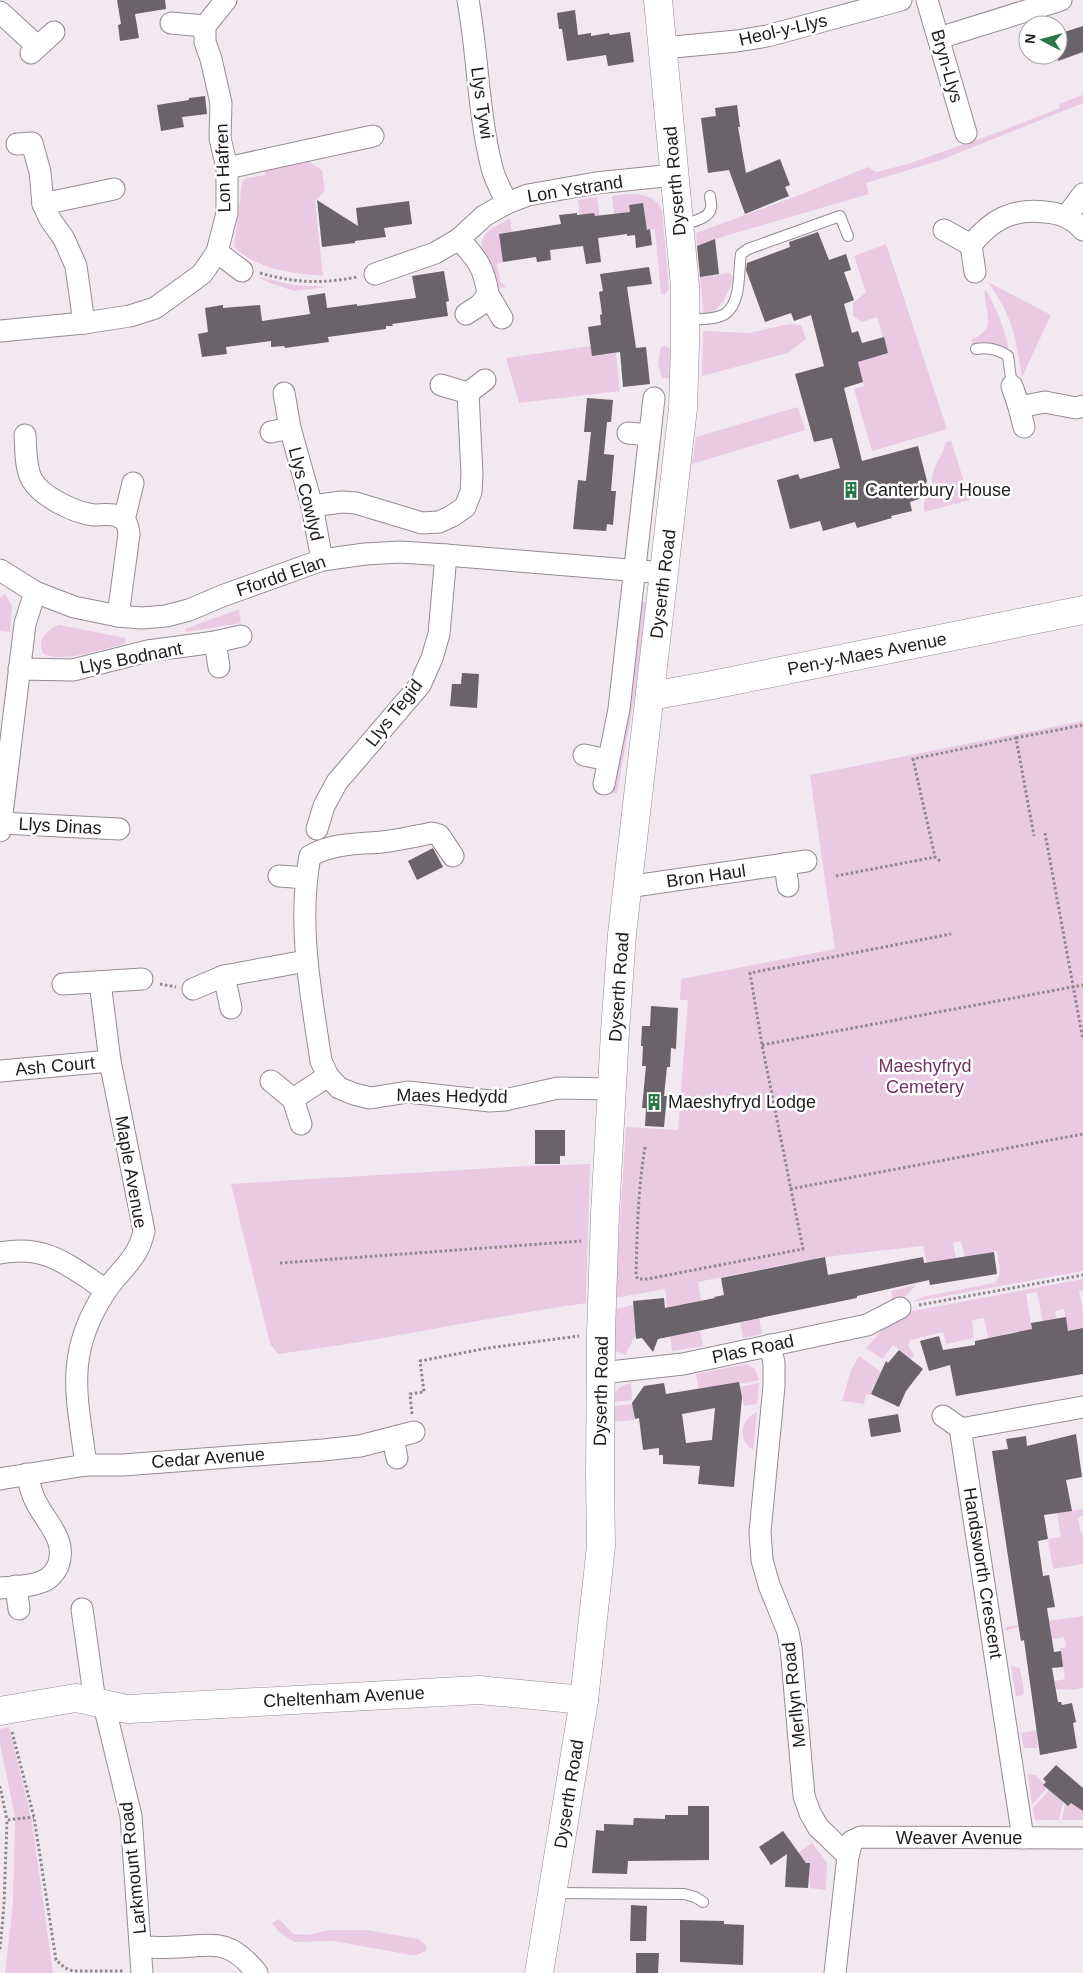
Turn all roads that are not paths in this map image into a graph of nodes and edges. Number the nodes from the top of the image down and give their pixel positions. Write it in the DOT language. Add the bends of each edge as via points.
graph roads {
  1 [pos="226,0"];
  2 [pos="468,0"];
  3 [pos="658,0"];
  4 [pos="901,0"];
  5 [pos="927,0"];
  6 [pos="1061,0"];
  7 [pos="0,12"];
  8 [pos="171,23"];
  9 [pos="205,26"];
  10 [pos="54,32"];
  11 [pos="939,38"];
  12 [pos="662,48"];
  13 [pos="966,133"];
  14 [pos="373,136"];
  15 [pos="16,144"];
  16 [pos="226,168"];
  17 [pos="674,175"];
  18 [pos="114,189"];
  19 [pos="1083,194"];
  20 [pos="710,196"];
  21 [pos="506,203"];
  22 [pos="43,204"];
  23 [pos="1066,217"];
  24 [pos="679,226"];
  25 [pos="944,230"];
  26 [pos="1083,230"];
  27 [pos="848,236"];
  28 [pos="460,239"];
  29 [pos="970,245"];
  30 [pos="217,252"];
  31 [pos="242,271"];
  32 [pos="975,272"];
  33 [pos="375,274"];
  34 [pos="488,294"];
  35 [pos="466,314"];
  36 [pos="502,318"];
  37 [pos="685,320"];
  38 [pos="84,324"];
  39 [pos="0,331"];
  40 [pos="976,349"];
  41 [pos="485,380"];
  42 [pos="441,385"];
  43 [pos="1012,386"];
  44 [pos="284,393"];
  45 [pos="468,393"];
  46 [pos="654,398"];
  47 [pos="1019,406"];
  48 [pos="1083,406"];
  49 [pos="1024,427"];
  50 [pos="628,433"];
  51 [pos="25,435"];
  52 [pos="650,435"];
  53 [pos="133,483"];
  54 [pos="312,506"];
  55 [pos="124,520"];
  56 [pos="446,555"];
  57 [pos="322,560"];
  58 [pos="0,570"];
  59 [pos="635,570"];
  60 [pos="665,573"];
  61 [pos="35,592"];
  62 [pos="1083,610"];
  63 [pos="118,616"];
  64 [pos="242,636"];
  65 [pos="215,642"];
  66 [pos="219,667"];
  67 [pos="19,669"];
  68 [pos="650,696"];
  69 [pos="5,742"];
  70 [pos="584,755"];
  71 [pos="608,760"];
  72 [pos="604,784"];
  73 [pos="0,827"];
  74 [pos="119,829"];
  75 [pos="317,829"];
  76 [pos="453,856"];
  77 [pos="806,861"];
  78 [pos="785,864"];
  79 [pos="279,876"];
  80 [pos="306,878"];
  81 [pos="788,886"];
  82 [pos="627,887"];
  83 [pos="306,961"];
  84 [pos="224,976"];
  85 [pos="142,979"];
  86 [pos="100,982"];
  87 [pos="63,984"];
  88 [pos="193,989"];
  89 [pos="231,1008"];
  90 [pos="110,1061"];
  91 [pos="0,1071"];
  92 [pos="328,1076"];
  93 [pos="271,1082"];
  94 [pos="612,1089"];
  95 [pos="293,1099"];
  96 [pos="301,1124"];
  97 [pos="0,1253"];
  98 [pos="106,1290"];
  99 [pos="900,1308"];
  100 [pos="770,1345"];
  101 [pos="601,1373"];
  102 [pos="1083,1408"];
  103 [pos="943,1416"];
  104 [pos="963,1430"];
  105 [pos="414,1432"];
  106 [pos="86,1465"];
  107 [pos="27,1474"];
  108 [pos="0,1479"];
  109 [pos="8,1587"];
  110 [pos="19,1609"];
  111 [pos="82,1609"];
  112 [pos="584,1700"];
  113 [pos="100,1704"];
  114 [pos="4,1711"];
  115 [pos="1023,1838"];
  116 [pos="1083,1838"];
  117 [pos="848,1856"];
  118 [pos="554,1893"];
  119 [pos="703,1902"];
  120 [pos="141,1947"];
  121 [pos="142,1972"];
  122 [pos="258,1973"];
  123 [pos="539,1973"];
  124 [pos="835,1973"];
  1 -- 9 [label="street"];
  2 -- 21 [label="street, Llys Tywi" via="481,114 492,170"];
  3 -- 12 [label="main road, Dyserth Road"];
  4 -- 12 [label="street, Heol-y-Llys" via="767,36"];
  5 -- 11 [label="street, Bryn-Llys"];
  6 -- 11 [label="street"];
  7 -- 10 [label="street" via="34,49"];
  8 -- 9 [label="street"];
  9 -- 16 [label="street, Lon Hafren" via="205,42 221,103 220,138"];
  11 -- 13 [label="street, Bryn-Llys"];
  12 -- 17 [label="main road, Dyserth Road"];
  14 -- 16 [label="street"];
  15 -- 22 [label="street" via="32,143 40,172"];
  16 -- 30 [label="street, Lon Hafren" via="227,213"];
  17 -- 21 [label="street, Lon Ystrand" via="596,183 528,195"];
  17 -- 24 [label="main road, Dyserth Road"];
  18 -- 22 [label="street"];
  19 -- 23 [label="street"];
  20 -- 24 [label="lane" via="711,208 704,218"];
  21 -- 28 [label="street, Lon Ystrand" via="484,216"];
  22 -- 38 [label="street" via="76,266"];
  23 -- 26 [label="street"];
  23 -- 29 [label="street" via="1054,212 1028,210 1007,216 982,231"];
  24 -- 37 [label="main road, Dyserth Road"];
  25 -- 29 [label="street"];
  27 -- 37 [label="lane" via="840,216 748,248 741,254 733,306 724,314"];
  28 -- 33 [label="street, Lon Ystrand" via="435,253"];
  28 -- 34 [label="street" via="478,260 486,277"];
  29 -- 32 [label="street"];
  30 -- 31 [label="street"];
  30 -- 38 [label="street, Lon Hafren" via="202,274 155,308"];
  34 -- 35 [label="street" via="480,305"];
  34 -- 36 [label="street"];
  37 -- 60 [label="main road, Dyserth Road" via="683,408"];
  38 -- 39 [label="street, Lon Hafren"];
  40 -- 43 [label="lane" via="992,349 1008,356"];
  41 -- 45 [label="street"];
  42 -- 45 [label="street"];
  43 -- 47 [label="street"];
  44 -- 54 [label="street, Llys Cowlyd" via="280,430"];
  45 -- 54 [label="street" via="471,492 464,507 452,516 439,522 422,523 356,504 342,502"];
  46 -- 52 [label="street"];
  47 -- 48 [label="street" via="1044,402 1076,408"];
  47 -- 49 [label="street"];
  50 -- 52 [label="street"];
  51 -- 55 [label="street" via="28,469 40,490 79,512 113,514"];
  52 -- 59 [label="street"];
  53 -- 55 [label="street"];
  54 -- 57 [label="street, Llys Cowlyd"];
  55 -- 63 [label="street" via="128,534"];
  56 -- 57 [label="street, Ffordd Elan" via="391,553"];
  56 -- 59 [label="street, Ffordd Elan"];
  56 -- 75 [label="street, Llys Tegid" via="440,634 420,685 329,776"];
  57 -- 63 [label="street, Ffordd Elan" via="189,610 166,616"];
  58 -- 61 [label="street, Ffordd Elan"];
  59 -- 60 [label="street, Ffordd Elan"];
  59 -- 71 [label="street" via="619,709"];
  60 -- 68 [label="main road, Dyserth Road"];
  61 -- 63 [label="street, Ffordd Elan" via="74,607"];
  61 -- 67 [label="street" via="25,624"];
  62 -- 68 [label="main road, Pen-y-Maes Avenue"];
  64 -- 65 [label="street, Llys Bodnant"];
  65 -- 66 [label="street"];
  65 -- 67 [label="street, Llys Bodnant" via="148,652 73,670"];
  67 -- 69 [label="street"];
  68 -- 82 [label="main road, Dyserth Road"];
  69 -- 73 [label="street"];
  70 -- 71 [label="street"];
  71 -- 72 [label="street"];
  73 -- 74 [label="street, Llys Dinas"];
  76 -- 80 [label="street" via="440,835 432,833 384,842 335,846 310,856"];
  77 -- 78 [label="street, Bron Haul"];
  78 -- 81 [label="street"];
  78 -- 82 [label="street, Bron Haul"];
  79 -- 80 [label="street"];
  80 -- 83 [label="street"];
  82 -- 94 [label="main road, Dyserth Road"];
  83 -- 84 [label="street"];
  83 -- 92 [label="street" via="321,1061"];
  84 -- 88 [label="street"];
  84 -- 89 [label="street"];
  85 -- 86 [label="street"];
  86 -- 87 [label="street"];
  86 -- 90 [label="street, Maple Avenue"];
  90 -- 91 [label="street, Ash Court"];
  90 -- 98 [label="street, Maple Avenue" via="144,1231 137,1252"];
  92 -- 94 [label="street, Maes Hedydd" via="339,1088 370,1098 408,1092 490,1101 558,1088"];
  92 -- 95 [label="street"];
  93 -- 95 [label="street"];
  94 -- 101 [label="main road, Dyserth Road"];
  95 -- 96 [label="street"];
  97 -- 98 [label="street" via="24,1250 49,1254"];
  98 -- 106 [label="street, Maple Avenue" via="91,1315 77,1357 76,1385"];
  99 -- 100 [label="street, Plas Road" via="867,1325"];
  100 -- 101 [label="street, Plas Road" via="683,1364"];
  100 -- 117 [label="street, Merllyn Road" via="774,1386 760,1532 762,1560 791,1648 804,1796 818,1827"];
  101 -- 112 [label="main road, Dyserth Road" via="601,1546"];
  102 -- 104 [label="street"];
  103 -- 104 [label="street"];
  104 -- 115 [label="street, Handsworth Crescent" via="961,1434"];
  105 -- 106 [label="street, Cedar Avenue" via="395,1448 360,1446 124,1465"];
  106 -- 107 [label="street, Cedar Avenue"];
  107 -- 108 [label="street, Cedar Avenue"];
  107 -- 109 [label="street" via="36,1502 59,1540 60,1557 55,1571 45,1581"];
  109 -- 110 [label="street"];
  111 -- 113 [label="street, Larkmount Road"];
  112 -- 113 [label="main road, Cheltenham Avenue" via="479,1690 129,1709"];
  112 -- 118 [label="main road, Dyserth Road"];
  113 -- 114 [label="main road, Cheltenham Avenue" via="75,1698"];
  113 -- 120 [label="street, Larkmount Road" via="131,1816"];
  115 -- 116 [label="street, Weaver Avenue"];
  115 -- 117 [label="street, Weaver Avenue" via="861,1837 852,1841"];
  117 -- 124 [label="street"];
  118 -- 119 [label="lane" via="684,1894"];
  118 -- 123 [label="main road, Dyserth Road"];
  120 -- 121 [label="street, Larkmount Road"];
  120 -- 122 [label="street" via="218,1945 233,1950"];
}
